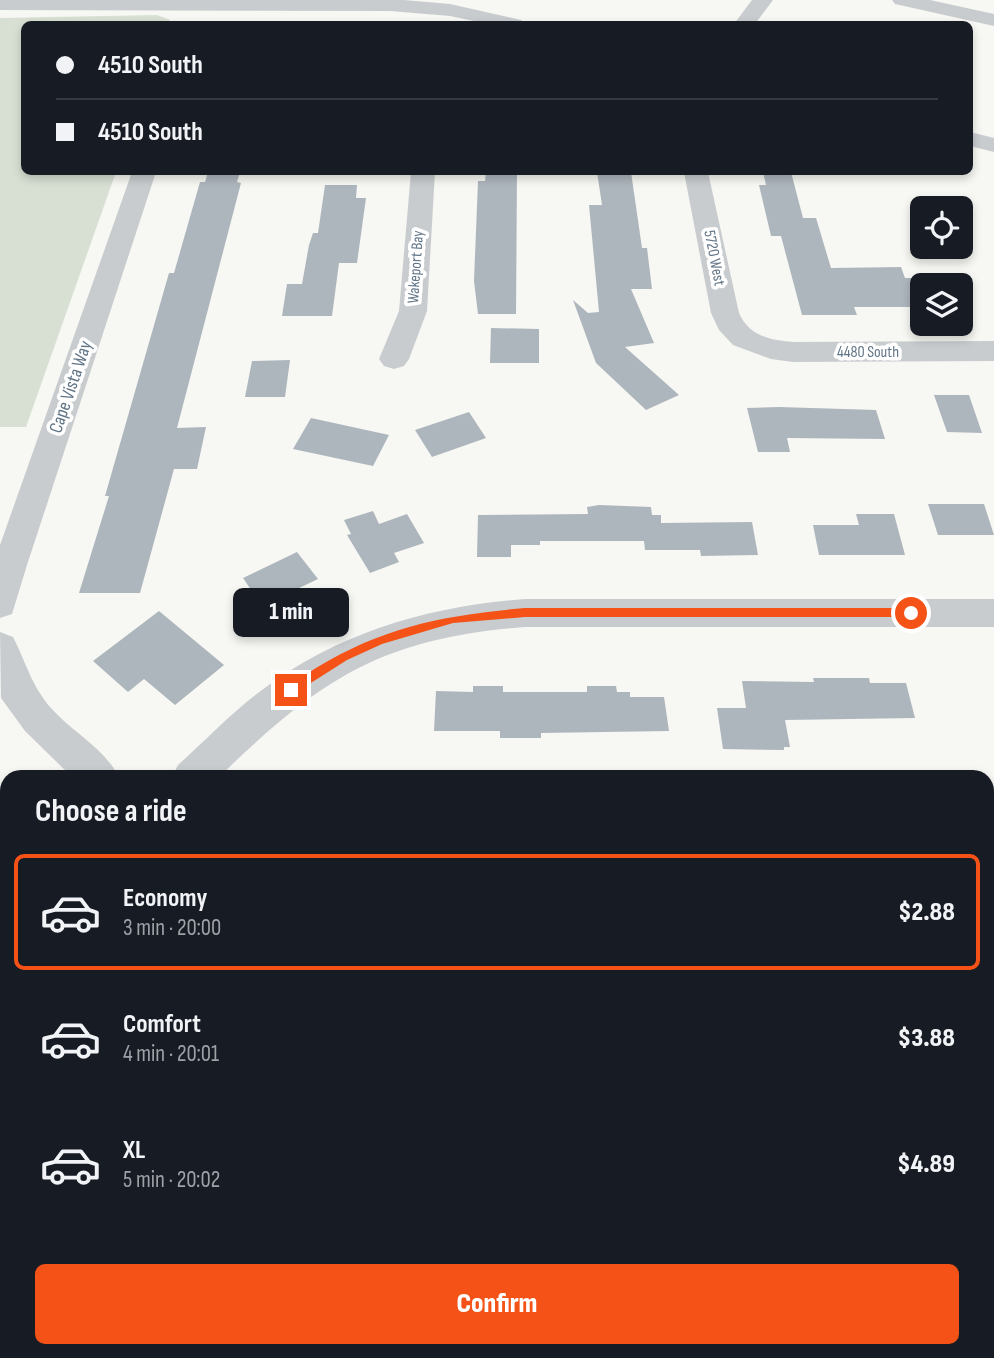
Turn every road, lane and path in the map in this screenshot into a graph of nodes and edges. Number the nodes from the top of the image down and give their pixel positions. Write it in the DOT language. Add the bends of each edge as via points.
graph roads {
  1 [pos="763,0"];
  2 [pos="902,0"];
  3 [pos="0,4"];
  4 [pos="201,4"];
  5 [pos="444,18"];
  6 [pos="994,20"];
  7 [pos="195,21"];
  8 [pos="479,21"];
  9 [pos="746,21"];
  10 [pos="973,140"];
  11 [pos="994,145"];
  12 [pos="143,175"];
  13 [pos="423,175"];
  14 [pos="697,175"];
  15 [pos="743,340"];
  16 [pos="994,351"];
  17 [pos="394,359"];
  18 [pos="0,604"];
  19 [pos="994,613"];
  20 [pos="0,647"];
  21 [pos="91,770"];
  22 [pos="200,770"];
  1 -- 9 [label="street"];
  2 -- 6 [label="street"];
  3 -- 4 [label="street"];
  4 -- 5 [label="street" via="379,4"];
  4 -- 7 [label="street"];
  5 -- 8 [label="street"];
  10 -- 11 [label="street"];
  12 -- 18 [label="street, Cape Vista Way"];
  13 -- 17 [label="street, Wakeport Bay" via="413,311"];
  14 -- 15 [label="street, 5720 West" via="725,313 730,327"];
  15 -- 16 [label="street, 4480 South" via="793,352"];
  19 -- 22 [label="street" via="525,613 453,619 379,641 307,678"];
  20 -- 21 [label="street" via="9,681 22,703"];
}
